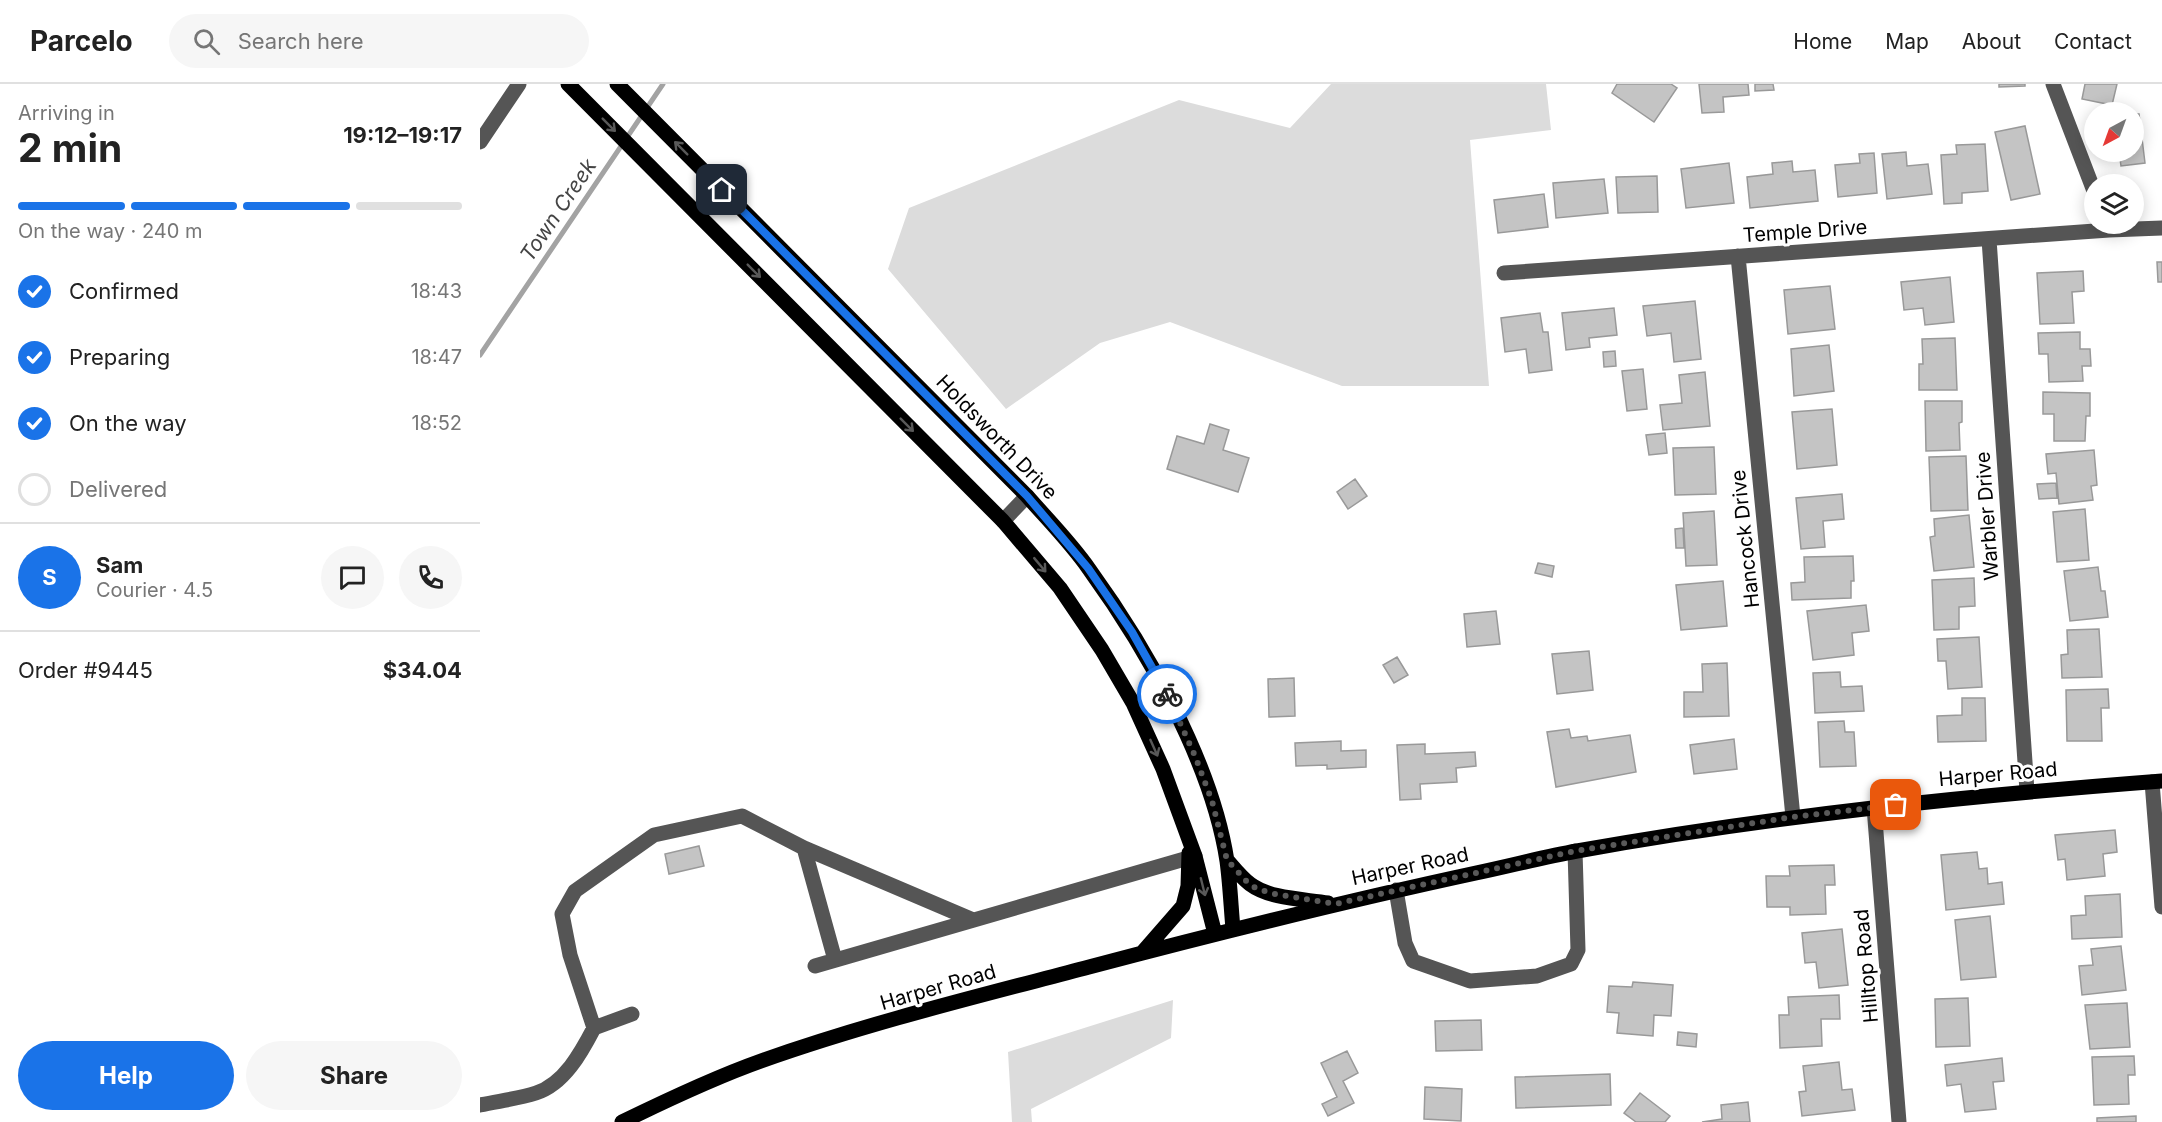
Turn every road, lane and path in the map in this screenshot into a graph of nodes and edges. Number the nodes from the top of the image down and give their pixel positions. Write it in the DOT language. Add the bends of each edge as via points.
graph roads {
  1 [pos="519,84"];
  2 [pos="568,84"];
  3 [pos="617,84"];
  4 [pos="2053,84"];
  5 [pos="480,142"];
  6 [pos="2087,174"];
  7 [pos="2144,228"];
  8 [pos="2162,228"];
  9 [pos="2084,229"];
  10 [pos="1989,239"];
  11 [pos="1738,256"];
  12 [pos="1504,273"];
  13 [pos="1027,496"];
  14 [pos="1003,521"];
  15 [pos="2157,782"];
  16 [pos="2027,791"];
  17 [pos="1874,807"];
  18 [pos="1793,817"];
  19 [pos="804,848"];
  20 [pos="1575,851"];
  21 [pos="1192,857"];
  22 [pos="1227,860"];
  23 [pos="1396,890"];
  24 [pos="1335,904"];
  25 [pos="2162,907"];
  26 [pos="973,920"];
  27 [pos="1233,929"];
  28 [pos="1215,934"];
  29 [pos="1142,953"];
  30 [pos="835,960"];
  31 [pos="815,966"];
  32 [pos="632,1014"];
  33 [pos="594,1028"];
  34 [pos="480,1105"];
  35 [pos="622,1122"];
  36 [pos="1899,1122"];
  1 -- 5 [label="street"];
  2 -- 14 [label="main road, one-way"];
  13 -- 3 [label="main road, Holdsworth Drive, one-way"];
  4 -- 6 [label="street"];
  7 -- 8 [label="street, Temple Drive"];
  9 -- 10 [label="street, Temple Drive"];
  10 -- 11 [label="street, Temple Drive"];
  10 -- 16 [label="street, Warbler Drive"];
  11 -- 12 [label="street, Temple Drive"];
  11 -- 18 [label="street, Hancock Drive"];
  13 -- 14 [label="street"];
  13 -- 22 [label="main road, Holdsworth Drive" via="1088,568 1164,687 1212,801"];
  14 -- 21 [label="main road, one-way" via="1060,588 1102,650 1163,769 1190,841"];
  15 -- 16 [label="main road, Harper Road"];
  15 -- 25 [label="street"];
  16 -- 17 [label="main road, Harper Road"];
  17 -- 18 [label="main road, Harper Road"];
  17 -- 36 [label="street, Hilltop Road"];
  18 -- 20 [label="main road, Harper Road"];
  19 -- 26 [label="street"];
  19 -- 30 [label="street"];
  19 -- 33 [label="street" via="742,816 654,835 575,891 561,914"];
  20 -- 23 [label="main road, Harper Road"];
  20 -- 23 [label="street" via="1578,950 1571,963 1537,976 1470,981 1413,961 1405,944"];
  21 -- 26 [label="street"];
  21 -- 28 [label="main road, one-way"];
  21 -- 29 [label="main road" via="1187,896 1181,909"];
  22 -- 24 [label="main road" via="1257,889"];
  22 -- 27 [label="main road, Holdsworth Drive"];
  23 -- 24 [label="main road, Harper Road"];
  24 -- 27 [label="main road, Harper Road"];
  26 -- 30 [label="street"];
  27 -- 28 [label="main road, Harper Road"];
  28 -- 29 [label="main road, Harper Road"];
  29 -- 35 [label="main road, Harper Road" via="807,1046 712,1080"];
  30 -- 31 [label="street"];
  32 -- 33 [label="street"];
  33 -- 34 [label="street" via="562,1077 537,1093"];
}
